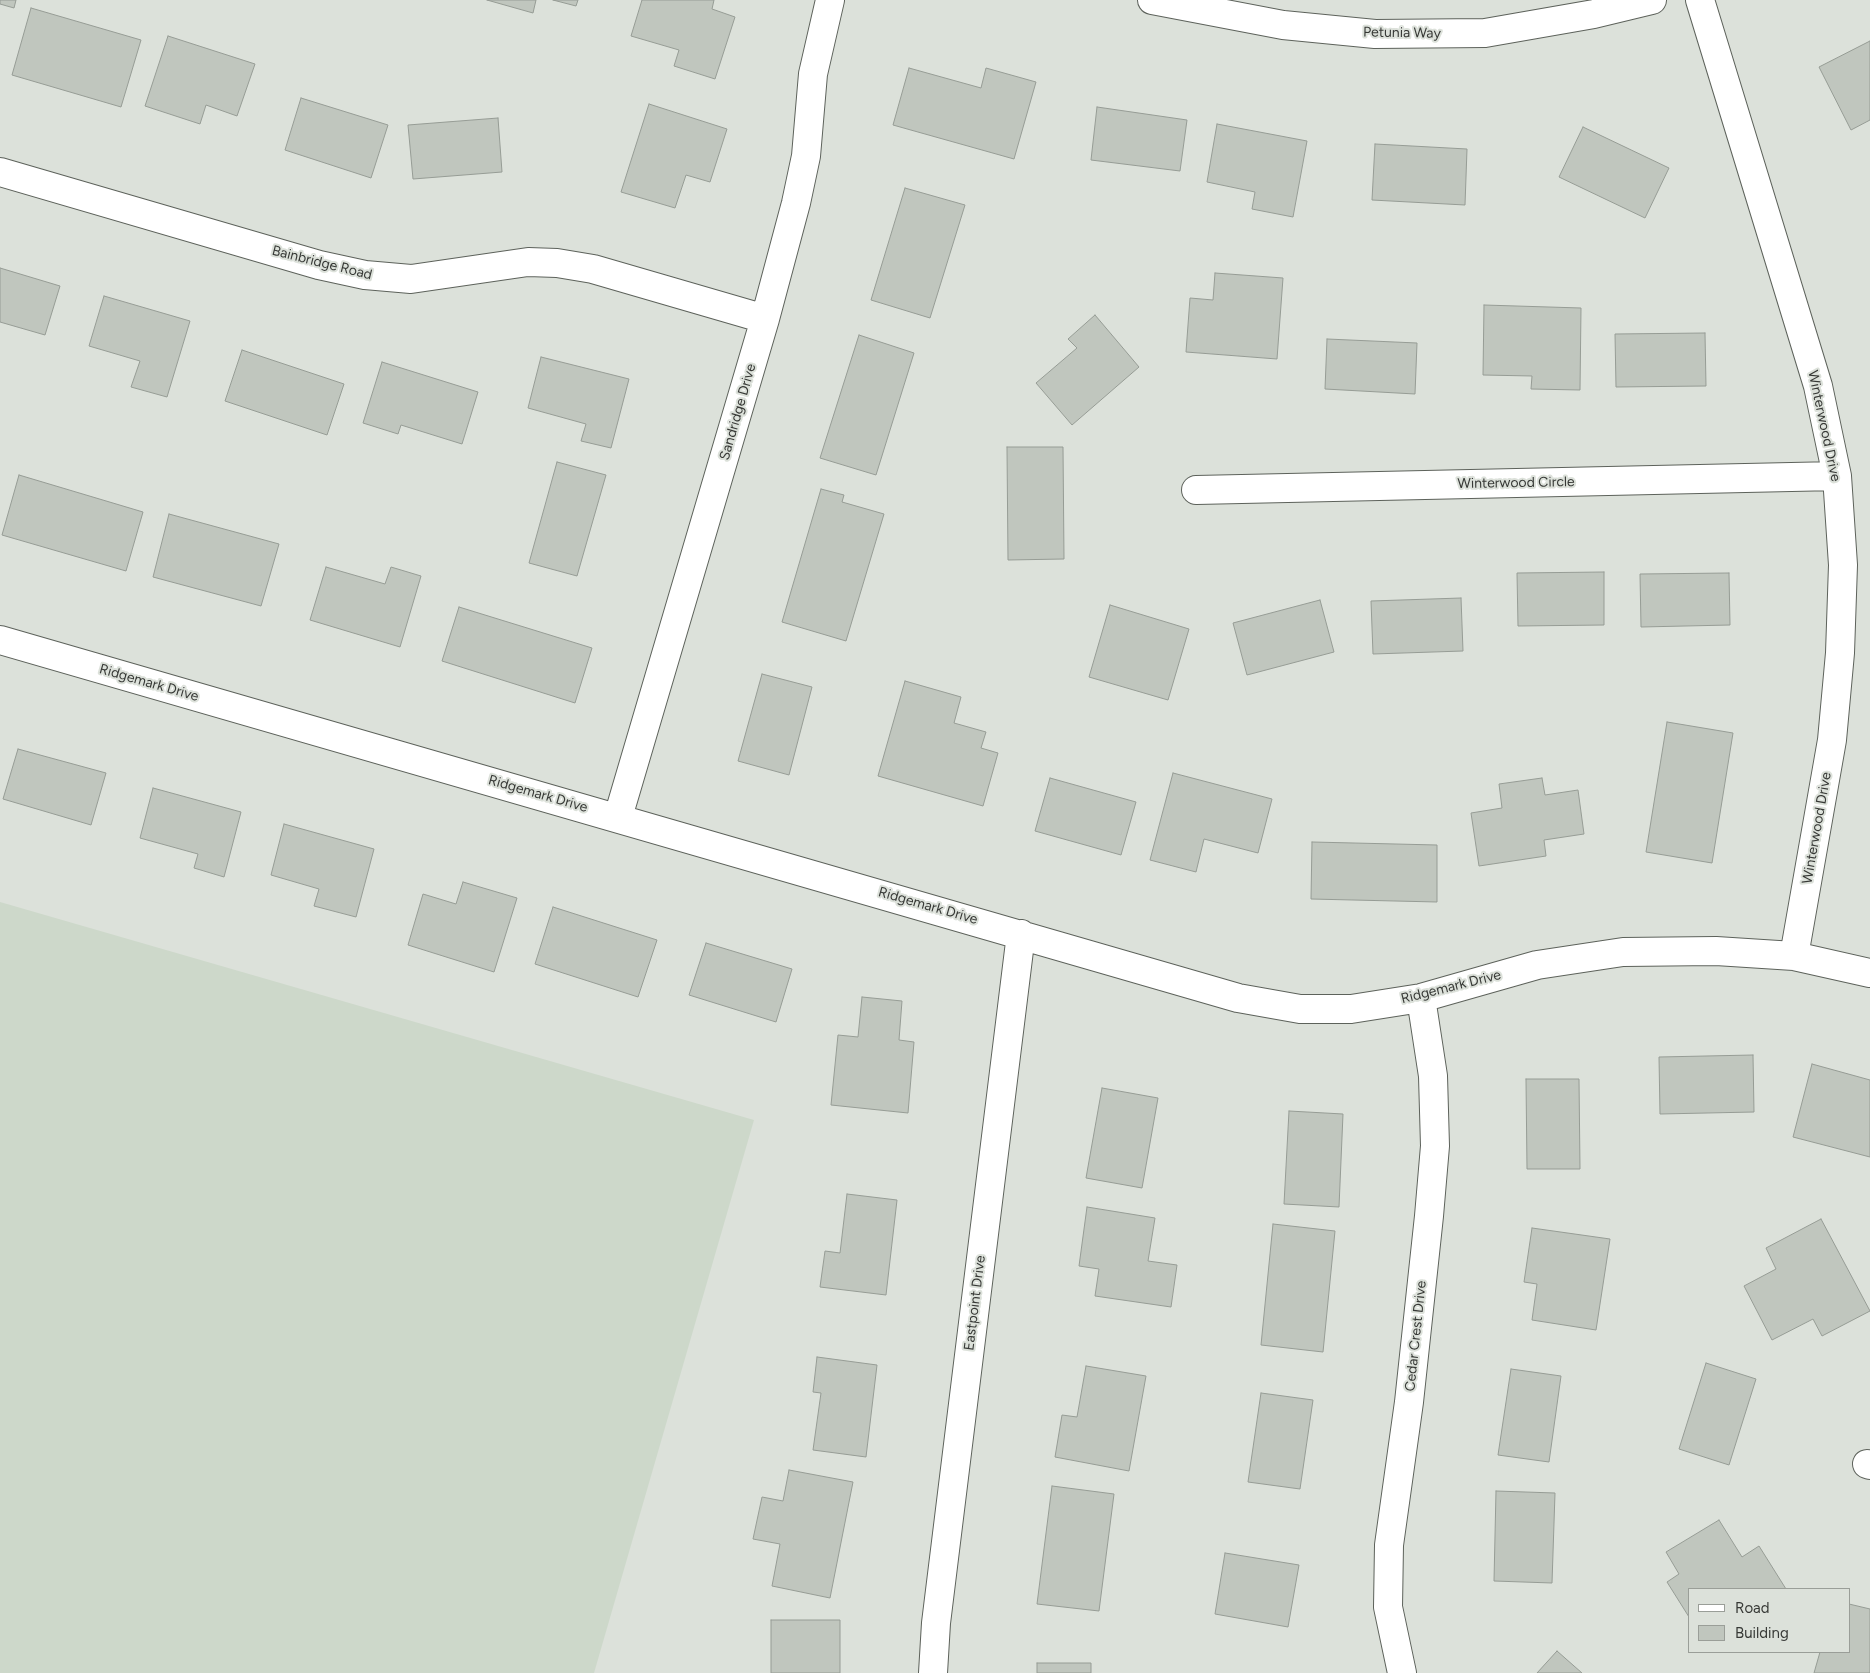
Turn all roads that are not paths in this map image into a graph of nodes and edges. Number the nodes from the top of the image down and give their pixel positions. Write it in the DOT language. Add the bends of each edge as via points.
graph roads {
  1 [pos="830,0"];
  2 [pos="1152,0"];
  3 [pos="1652,0"];
  4 [pos="1700,0"];
  5 [pos="0,172"];
  6 [pos="765,319"];
  7 [pos="1837,476"];
  8 [pos="1196,490"];
  9 [pos="0,640"];
  10 [pos="618,817"];
  11 [pos="1021,934"];
  12 [pos="1794,956"];
  13 [pos="1870,973"];
  14 [pos="1421,998"];
  15 [pos="933,1673"];
  16 [pos="1402,1673"];
  1 -- 6 [label="street, Sandridge Drive" via="813,74 806,156"];
  2 -- 3 [label="street, Petunia Way" via="1283,26 1375,34 1485,33"];
  4 -- 7 [label="street, Winterwood Drive" via="1818,386"];
  5 -- 6 [label="street, Bainbridge Road" via="319,265 365,275 412,279 528,262 557,263 593,269"];
  6 -- 10 [label="street, Sandridge Drive"];
  7 -- 8 [label="street, Winterwood Circle"];
  7 -- 12 [label="street, Winterwood Drive" via="1843,565 1840,653 1832,740"];
  9 -- 10 [label="street, Ridgemark Drive"];
  10 -- 11 [label="street, Ridgemark Drive"];
  11 -- 14 [label="street, Ridgemark Drive" via="1238,998 1300,1009 1350,1009"];
  11 -- 15 [label="street, Eastpoint Drive" via="936,1623"];
  12 -- 13 [label="street, Ridgemark Drive"];
  12 -- 14 [label="street, Ridgemark Drive" via="1716,951 1624,952 1537,965"];
  14 -- 16 [label="street, Cedar Crest Drive" via="1434,1076 1435,1146 1410,1393 1389,1545 1388,1606"];
}
